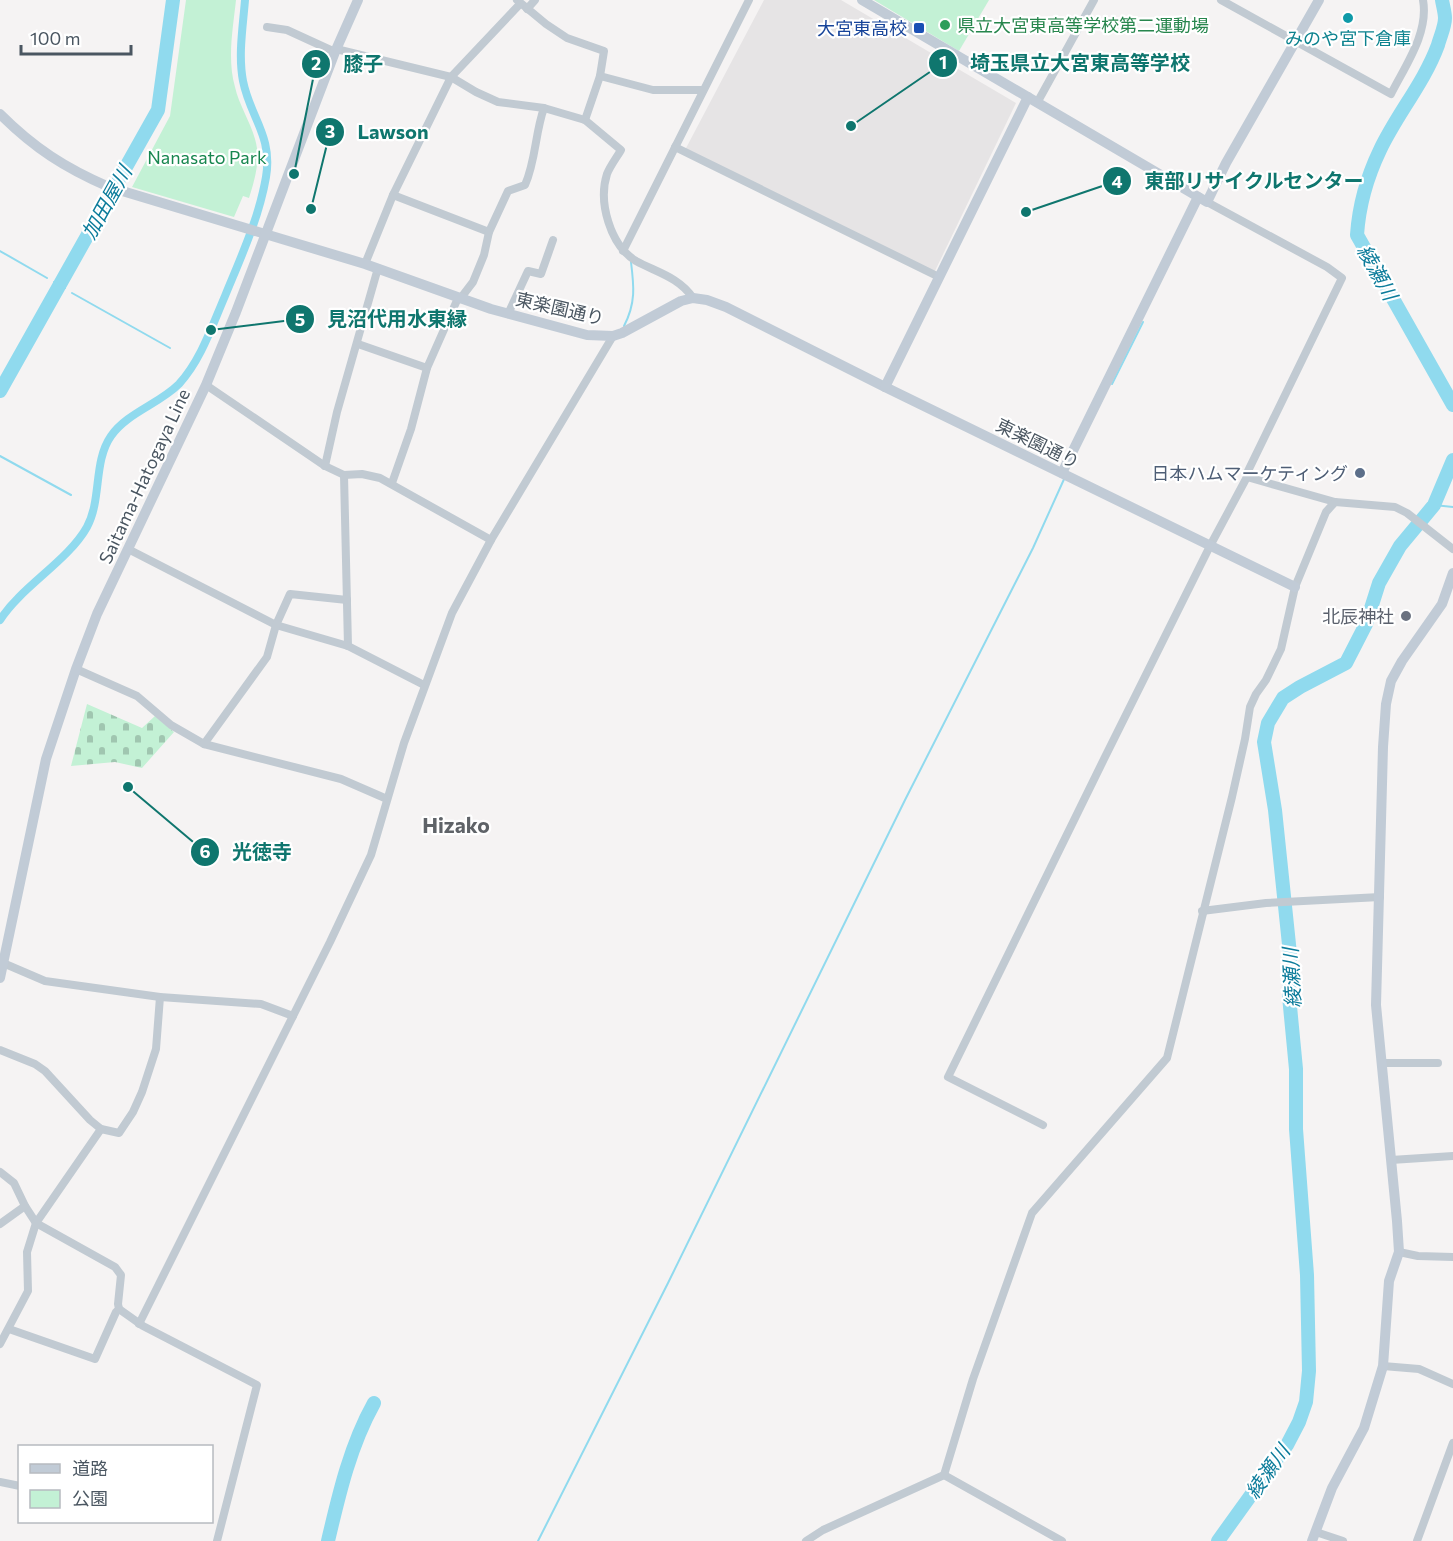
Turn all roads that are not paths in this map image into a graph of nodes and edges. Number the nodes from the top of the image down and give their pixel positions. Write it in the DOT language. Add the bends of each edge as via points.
graph roads {
  1 [pos="358,0"];
  2 [pos="535,0"];
  3 [pos="748,0"];
  4 [pos="862,0"];
  5 [pos="1094,0"];
  6 [pos="1221,0"];
  7 [pos="1319,0"];
  8 [pos="1423,0"];
  9 [pos="521,4"];
  10 [pos="267,27"];
  11 [pos="1295,41"];
  12 [pos="336,50"];
  13 [pos="600,76"];
  14 [pos="452,77"];
  15 [pos="704,90"];
  16 [pos="1032,100"];
  17 [pos="544,108"];
  18 [pos="0,114"];
  19 [pos="585,120"];
  20 [pos="675,147"];
  21 [pos="393,195"];
  22 [pos="1203,200"];
  23 [pos="489,232"];
  24 [pos="262,234"];
  25 [pos="553,240"];
  26 [pos="623,251"];
  27 [pos="365,264"];
  28 [pos="378,268"];
  29 [pos="939,277"];
  30 [pos="459,298"];
  31 [pos="693,298"];
  32 [pos="508,314"];
  33 [pos="613,336"];
  34 [pos="358,344"];
  35 [pos="427,368"];
  36 [pos="206,385"];
  37 [pos="885,387"];
  38 [pos="325,466"];
  39 [pos="1062,473"];
  40 [pos="344,475"];
  41 [pos="1247,477"];
  42 [pos="392,483"];
  43 [pos="1335,502"];
  44 [pos="491,540"];
  45 [pos="1210,546"];
  46 [pos="128,549"];
  47 [pos="1453,549"];
  48 [pos="1453,573"];
  49 [pos="1295,587"];
  50 [pos="347,600"];
  51 [pos="276,626"];
  52 [pos="348,646"];
  53 [pos="76,669"];
  54 [pos="424,685"];
  55 [pos="204,744"];
  56 [pos="387,799"];
  57 [pos="1380,897"];
  58 [pos="1203,911"];
  59 [pos="3,963"];
  60 [pos="0,978"];
  61 [pos="160,997"];
  62 [pos="293,1016"];
  63 [pos="0,1050"];
  64 [pos="1382,1063"];
  65 [pos="1437,1063"];
  66 [pos="1043,1125"];
  67 [pos="101,1129"];
  68 [pos="1453,1156"];
  69 [pos="1392,1160"];
  70 [pos="0,1172"];
  71 [pos="25,1206"];
  72 [pos="36,1223"];
  73 [pos="0,1224"];
  74 [pos="1398,1252"];
  75 [pos="1453,1257"];
  76 [pos="119,1309"];
  77 [pos="139,1324"];
  78 [pos="9,1329"];
  79 [pos="0,1343"];
  80 [pos="1383,1365"];
  81 [pos="1453,1384"];
  82 [pos="1453,1443"];
  83 [pos="944,1475"];
  84 [pos="0,1482"];
  85 [pos="18,1486"];
  86 [pos="1314,1537"];
  87 [pos="217,1541"];
  88 [pos="806,1541"];
  89 [pos="1062,1541"];
  90 [pos="1343,1541"];
  91 [pos="1417,1541"];
  1 -- 12 [label="street, Saitama-Hatogaya Line"];
  2 -- 9 [label="street"];
  3 -- 15 [label="street"];
  4 -- 16 [label="street"];
  5 -- 16 [label="street"];
  6 -- 11 [label="street"];
  7 -- 11 [label="street"];
  8 -- 11 [label="street" via="1419,39 1391,94"];
  9 -- 13 [label="street" via="567,38 604,51"];
  9 -- 14 [label="street"];
  10 -- 12 [label="street" via="287,30"];
  11 -- 22 [label="street"];
  12 -- 14 [label="street"];
  12 -- 24 [label="street, Saitama-Hatogaya Line"];
  13 -- 15 [label="street" via="653,90"];
  13 -- 19 [label="street"];
  14 -- 17 [label="street" via="498,102"];
  14 -- 21 [label="street"];
  15 -- 20 [label="street"];
  16 -- 22 [label="street"];
  16 -- 29 [label="street"];
  17 -- 19 [label="street"];
  17 -- 23 [label="street" via="525,185 508,191"];
  18 -- 24 [label="street, 東楽園通り" via="54,160 82,175"];
  19 -- 26 [label="street" via="621,150 607,174 605,196 608,222"];
  20 -- 26 [label="street"];
  20 -- 29 [label="street"];
  21 -- 23 [label="street"];
  21 -- 27 [label="street"];
  22 -- 39 [label="street"];
  22 -- 41 [label="street" via="1342,278"];
  23 -- 30 [label="street" via="473,282"];
  24 -- 27 [label="street, 東楽園通り"];
  24 -- 36 [label="street, Saitama-Hatogaya Line"];
  25 -- 32 [label="street" via="541,274 528,271"];
  26 -- 31 [label="street" via="686,287"];
  27 -- 28 [label="street, 東楽園通り"];
  28 -- 30 [label="street, 東楽園通り"];
  28 -- 34 [label="street"];
  29 -- 37 [label="street"];
  30 -- 32 [label="street, 東楽園通り"];
  30 -- 35 [label="street"];
  31 -- 33 [label="street, 東楽園通り"];
  31 -- 37 [label="street, 東楽園通り" via="726,307"];
  32 -- 33 [label="street, 東楽園通り" via="587,334"];
  33 -- 44 [label="street"];
  34 -- 35 [label="street"];
  34 -- 38 [label="street"];
  35 -- 42 [label="street"];
  36 -- 38 [label="street"];
  36 -- 46 [label="street, Saitama-Hatogaya Line"];
  37 -- 39 [label="street, 東楽園通り"];
  38 -- 40 [label="street"];
  39 -- 45 [label="street, 東楽園通り"];
  40 -- 42 [label="street" via="362,474"];
  40 -- 50 [label="street"];
  41 -- 43 [label="street"];
  41 -- 45 [label="street"];
  42 -- 44 [label="street"];
  43 -- 47 [label="street" via="1395,507"];
  43 -- 49 [label="street" via="1326,512"];
  44 -- 54 [label="street" via="452,613"];
  45 -- 49 [label="street, 東楽園通り"];
  45 -- 66 [label="street" via="948,1077"];
  46 -- 51 [label="street"];
  46 -- 53 [label="street, Saitama-Hatogaya Line"];
  48 -- 57 [label="street" via="1442,604 1391,681 1383,747"];
  49 -- 58 [label="street" via="1281,649 1250,707"];
  50 -- 51 [label="street" via="290,594"];
  50 -- 52 [label="street"];
  51 -- 52 [label="street"];
  51 -- 55 [label="street" via="267,657"];
  52 -- 54 [label="street"];
  53 -- 55 [label="street" via="136,696 171,725"];
  53 -- 59 [label="street, Saitama-Hatogaya Line" via="46,759"];
  54 -- 56 [label="street"];
  55 -- 56 [label="street" via="341,779"];
  56 -- 62 [label="street" via="371,855"];
  57 -- 58 [label="street" via="1301,900"];
  57 -- 64 [label="street" via="1376,1005"];
  58 -- 83 [label="street" via="1167,1058 1032,1213 973,1379"];
  59 -- 60 [label="street, Saitama-Hatogaya Line"];
  59 -- 61 [label="street" via="45,981"];
  61 -- 62 [label="street" via="261,1004"];
  61 -- 67 [label="street" via="156,1049 142,1092 122,1131"];
  62 -- 77 [label="street"];
  63 -- 67 [label="street" via="45,1071"];
  64 -- 65 [label="street"];
  64 -- 69 [label="street"];
  67 -- 72 [label="street"];
  68 -- 69 [label="street"];
  69 -- 74 [label="street"];
  70 -- 71 [label="street" via="14,1183"];
  71 -- 72 [label="street"];
  71 -- 73 [label="street"];
  72 -- 76 [label="street" via="120,1271"];
  72 -- 78 [label="street" via="27,1252 28,1291"];
  74 -- 75 [label="street"];
  74 -- 80 [label="street" via="1389,1281"];
  76 -- 77 [label="street"];
  76 -- 78 [label="street" via="95,1359"];
  77 -- 87 [label="street" via="257,1385"];
  78 -- 79 [label="street"];
  80 -- 81 [label="street" via="1419,1369"];
  80 -- 86 [label="street" via="1364,1428 1332,1488"];
  82 -- 91 [label="street"];
  83 -- 88 [label="street"];
  83 -- 89 [label="street"];
  84 -- 85 [label="street"];
  86 -- 90 [label="street"];
}
